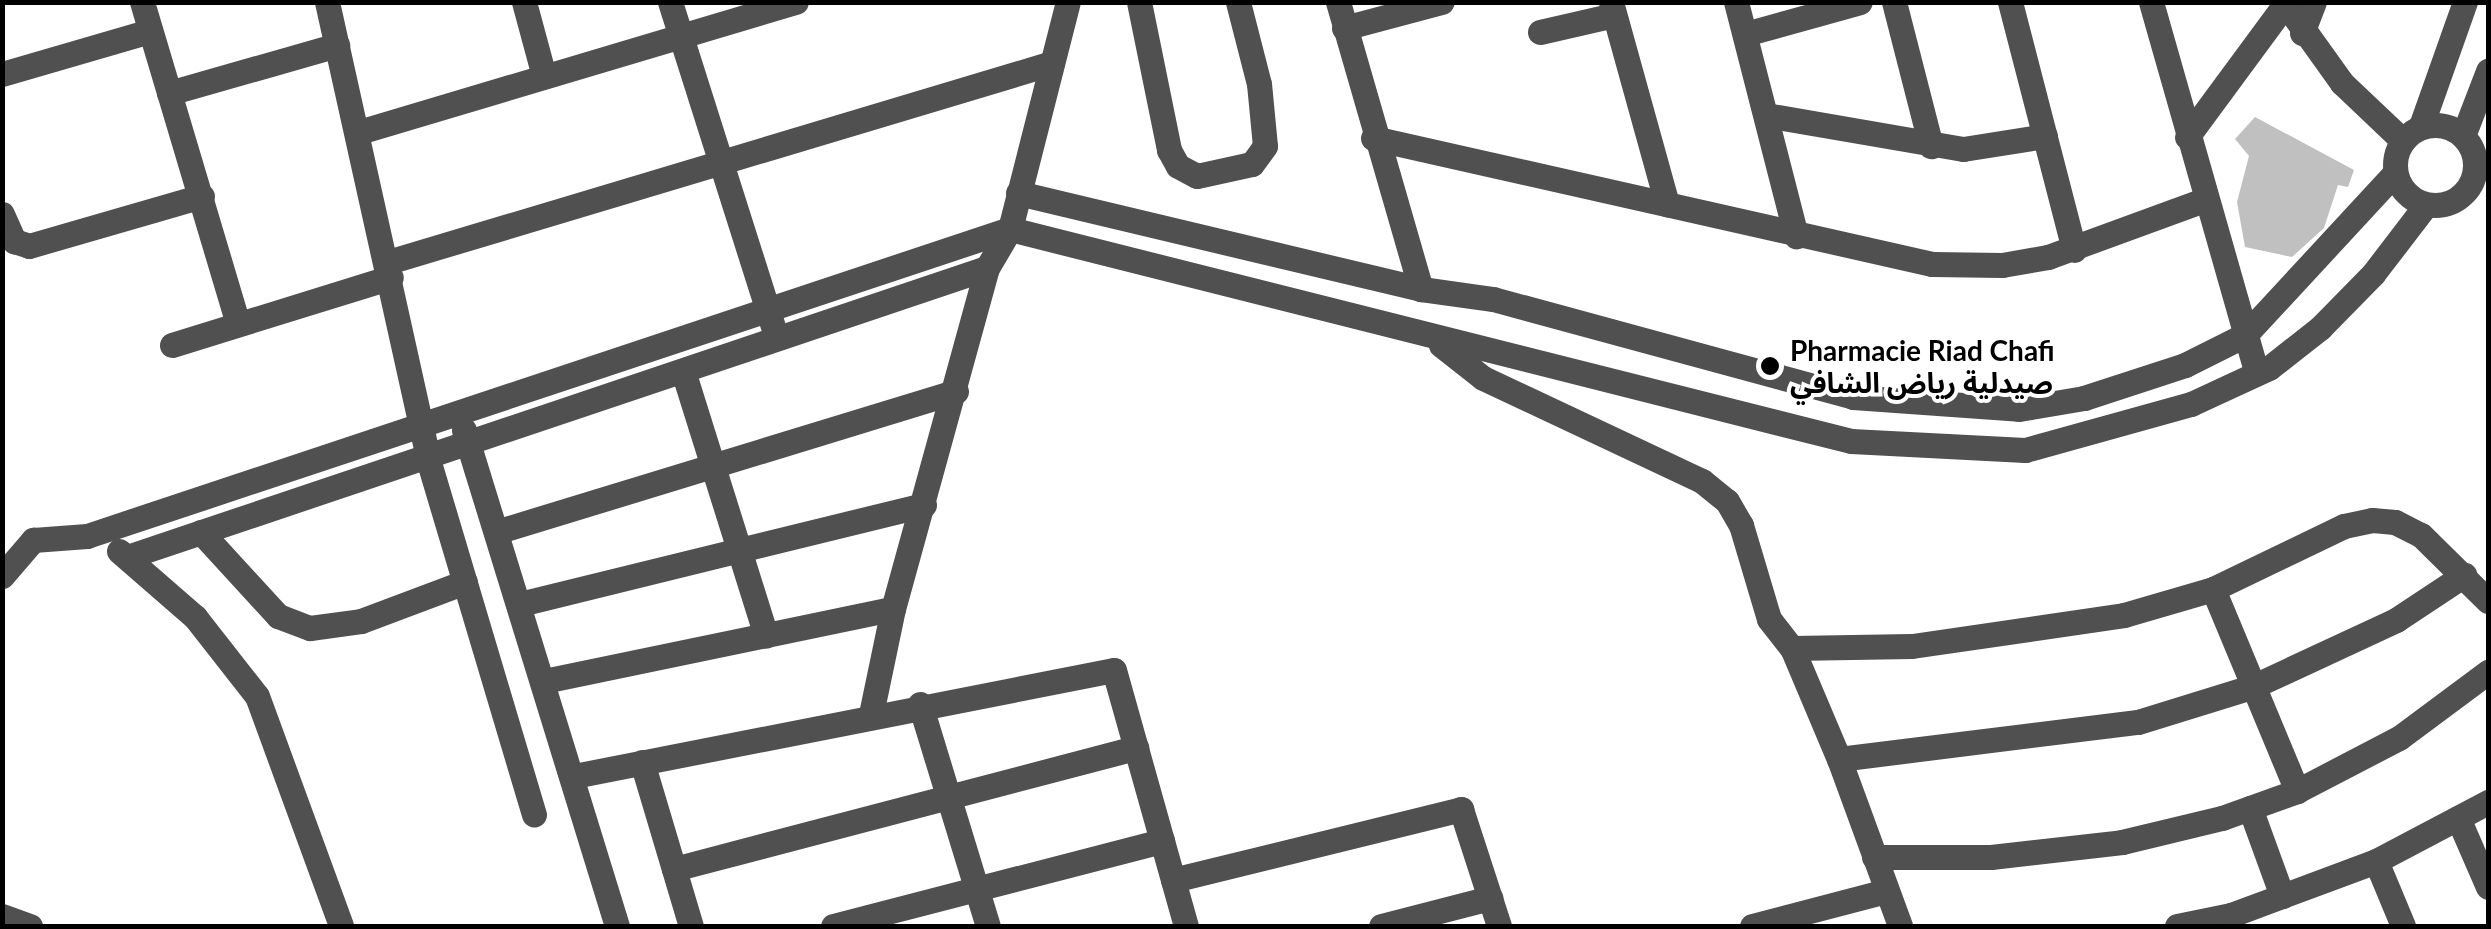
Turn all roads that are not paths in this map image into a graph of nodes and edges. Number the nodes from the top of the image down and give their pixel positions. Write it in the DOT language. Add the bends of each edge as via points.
graph roads {
  1 [pos="142,2"];
  2 [pos="327,2"];
  3 [pos="524,2"];
  4 [pos="670,2"];
  5 [pos="796,2"];
  6 [pos="1068,2"];
  7 [pos="1140,2"];
  8 [pos="1238,2"];
  9 [pos="1338,2"];
  10 [pos="1442,2"];
  11 [pos="1736,2"];
  12 [pos="1860,2"];
  13 [pos="1894,2"];
  14 [pos="2010,2"];
  15 [pos="2151,2"];
  16 [pos="2314,2"];
  17 [pos="2465,2"];
  18 [pos="2284,3"];
  19 [pos="1612,8"];
  20 [pos="1344,28"];
  21 [pos="150,31"];
  22 [pos="1540,32"];
  23 [pos="2302,33"];
  24 [pos="1745,34"];
  25 [pos="681,40"];
  26 [pos="337,44"];
  27 [pos="1052,64"];
  28 [pos="2488,72"];
  29 [pos="2,74"];
  30 [pos="544,76"];
  31 [pos="169,93"];
  32 [pos="1766,114"];
  33 [pos="359,132"];
  34 [pos="2411,133"];
  35 [pos="2045,136"];
  36 [pos="2464,136"];
  37 [pos="2187,137"];
  38 [pos="1372,138"];
  39 [pos="1931,146"];
  40 [pos="722,164"];
  41 [pos="2395,173"];
  42 [pos="1018,192"];
  43 [pos="202,196"];
  44 [pos="2204,200"];
  45 [pos="1668,204"];
  46 [pos="2426,205"];
  47 [pos="2,214"];
  48 [pos="1010,229"];
  49 [pos="1796,236"];
  50 [pos="2074,250"];
  51 [pos="987,268"];
  52 [pos="390,269"];
  53 [pos="1421,289"];
  54 [pos="768,313"];
  55 [pos="238,324"];
  56 [pos="2246,336"];
  57 [pos="779,341"];
  58 [pos="1437,342"];
  59 [pos="172,345"];
  60 [pos="2258,373"];
  61 [pos="684,374"];
  62 [pos="956,390"];
  63 [pos="460,416"];
  64 [pos="420,429"];
  65 [pos="469,445"];
  66 [pos="428,459"];
  67 [pos="713,464"];
  68 [pos="924,505"];
  69 [pos="202,532"];
  70 [pos="496,532"];
  71 [pos="88,536"];
  72 [pos="742,551"];
  73 [pos="130,556"];
  74 [pos="2464,575"];
  75 [pos="2,576"];
  76 [pos="465,582"];
  77 [pos="2213,590"];
  78 [pos="2488,600"];
  79 [pos="520,604"];
  80 [pos="893,609"];
  81 [pos="766,634"];
  82 [pos="1792,648"];
  83 [pos="2488,672"];
  84 [pos="544,680"];
  85 [pos="2254,686"];
  86 [pos="920,704"];
  87 [pos="871,714"];
  88 [pos="1136,748"];
  89 [pos="1839,759"];
  90 [pos="642,762"];
  91 [pos="574,776"];
  92 [pos="2296,791"];
  93 [pos="948,797"];
  94 [pos="2488,802"];
  95 [pos="2250,808"];
  96 [pos="534,815"];
  97 [pos="2458,818"];
  98 [pos="1162,841"];
  99 [pos="1874,857"];
  100 [pos="2376,861"];
  101 [pos="674,870"];
  102 [pos="1173,880"];
  103 [pos="2488,887"];
  104 [pos="976,889"];
  105 [pos="1886,891"];
  106 [pos="2282,896"];
  107 [pos="1490,898"];
  108 [pos="2,916"];
  109 [pos="30,926"];
  110 [pos="341,926"];
  111 [pos="617,926"];
  112 [pos="691,926"];
  113 [pos="834,926"];
  114 [pos="988,926"];
  115 [pos="1186,926"];
  116 [pos="1381,926"];
  117 [pos="1499,926"];
  118 [pos="1752,926"];
  119 [pos="1900,926"];
  120 [pos="2177,926"];
  121 [pos="2402,926"];
  1 -- 21 [label="street"];
  2 -- 26 [label="street"];
  3 -- 30 [label="street"];
  4 -- 25 [label="street"];
  5 -- 25 [label="street"];
  6 -- 27 [label="street"];
  7 -- 8 [label="street" via="1169,150 1178,166 1197,176 1252,164 1265,146 1262,98"];
  9 -- 20 [label="street"];
  10 -- 20 [label="street"];
  11 -- 24 [label="street"];
  12 -- 24 [label="street"];
  13 -- 39 [label="street"];
  14 -- 35 [label="street"];
  15 -- 37 [label="street"];
  16 -- 23 [label="street"];
  17 -- 34 [label="street"];
  18 -- 23 [label="street"];
  18 -- 37 [label="street"];
  19 -- 22 [label="street"];
  19 -- 45 [label="street"];
  20 -- 38 [label="street"];
  21 -- 29 [label="street"];
  21 -- 31 [label="street"];
  23 -- 34 [label="street"];
  24 -- 32 [label="street"];
  25 -- 30 [label="street"];
  25 -- 40 [label="street"];
  26 -- 31 [label="street"];
  26 -- 33 [label="street"];
  27 -- 40 [label="street"];
  27 -- 42 [label="street"];
  28 -- 36 [label="street"];
  30 -- 33 [label="street"];
  31 -- 43 [label="street"];
  32 -- 39 [label="street"];
  32 -- 49 [label="street"];
  33 -- 52 [label="street"];
  34 -- 36 [label="street" via="2444,125"];
  34 -- 41 [label="street"];
  35 -- 39 [label="street" via="1986,148"];
  35 -- 50 [label="street"];
  36 -- 46 [label="street" via="2476,168 2467,190 2449,203"];
  37 -- 44 [label="street"];
  38 -- 45 [label="street"];
  38 -- 53 [label="street"];
  40 -- 52 [label="street"];
  40 -- 54 [label="street"];
  41 -- 46 [label="street" via="2406,194"];
  41 -- 56 [label="street"];
  42 -- 48 [label="street"];
  42 -- 53 [label="street"];
  43 -- 47 [label="street" via="21,247"];
  43 -- 55 [label="street"];
  44 -- 50 [label="street"];
  44 -- 56 [label="street"];
  45 -- 49 [label="street"];
  46 -- 60 [label="street" via="2320,328"];
  48 -- 51 [label="street"];
  48 -- 54 [label="street"];
  48 -- 58 [label="street"];
  49 -- 50 [label="street" via="1932,264 2002,265"];
  51 -- 57 [label="street"];
  51 -- 62 [label="street"];
  52 -- 55 [label="street"];
  52 -- 64 [label="street"];
  53 -- 56 [label="street" via="1493,299 1854,396 2020,410 2084,398"];
  54 -- 57 [label="street"];
  54 -- 63 [label="street"];
  55 -- 59 [label="street"];
  56 -- 60 [label="street"];
  57 -- 61 [label="street"];
  58 -- 60 [label="street" via="1851,441 1955,451 2024,450 2104,433"];
  58 -- 82 [label="street" via="1483,378 1720,495 1741,526 1769,619"];
  61 -- 65 [label="street"];
  61 -- 67 [label="street"];
  62 -- 67 [label="street"];
  62 -- 68 [label="street"];
  63 -- 64 [label="street"];
  63 -- 65 [label="street"];
  64 -- 66 [label="street"];
  64 -- 71 [label="street"];
  65 -- 66 [label="street"];
  65 -- 70 [label="street"];
  66 -- 69 [label="street"];
  66 -- 76 [label="street"];
  67 -- 70 [label="street"];
  67 -- 72 [label="street"];
  68 -- 72 [label="street"];
  68 -- 80 [label="street"];
  69 -- 73 [label="street"];
  69 -- 76 [label="street" via="278,616 310,628 362,620"];
  70 -- 79 [label="street"];
  71 -- 73 [label="street"];
  71 -- 75 [label="street" via="33,540"];
  72 -- 79 [label="street"];
  72 -- 81 [label="street"];
  73 -- 110 [label="street" via="195,617 257,696"];
  74 -- 77 [label="street" via="2421,535 2372,520 2344,526"];
  74 -- 78 [label="street"];
  74 -- 85 [label="street" via="2396,620"];
  76 -- 96 [label="street"];
  77 -- 82 [label="street" via="2124,615 1975,638 1862,650"];
  77 -- 85 [label="street"];
  79 -- 84 [label="street"];
  80 -- 81 [label="street"];
  80 -- 87 [label="street"];
  81 -- 84 [label="street"];
  82 -- 89 [label="street"];
  83 -- 92 [label="street" via="2399,738"];
  84 -- 91 [label="street"];
  85 -- 89 [label="street" via="2138,722"];
  85 -- 92 [label="street"];
  86 -- 87 [label="street"];
  86 -- 88 [label="street" via="1114,670"];
  86 -- 93 [label="street"];
  87 -- 90 [label="street"];
  88 -- 93 [label="street"];
  88 -- 98 [label="street"];
  89 -- 99 [label="street"];
  90 -- 91 [label="street"];
  90 -- 101 [label="street"];
  91 -- 111 [label="street"];
  92 -- 95 [label="street"];
  93 -- 101 [label="street"];
  93 -- 104 [label="street"];
  94 -- 97 [label="street"];
  95 -- 99 [label="street" via="2122,842 1991,858"];
  95 -- 106 [label="street"];
  97 -- 100 [label="street"];
  97 -- 103 [label="street"];
  98 -- 102 [label="street"];
  98 -- 104 [label="street"];
  99 -- 105 [label="street"];
  100 -- 106 [label="street"];
  100 -- 121 [label="street"];
  101 -- 112 [label="street"];
  102 -- 107 [label="street" via="1461,809"];
  102 -- 115 [label="street"];
  104 -- 113 [label="street"];
  104 -- 114 [label="street"];
  105 -- 118 [label="street"];
  105 -- 119 [label="street"];
  106 -- 120 [label="street"];
  107 -- 116 [label="street"];
  107 -- 117 [label="street"];
  108 -- 109 [label="street"];
}
